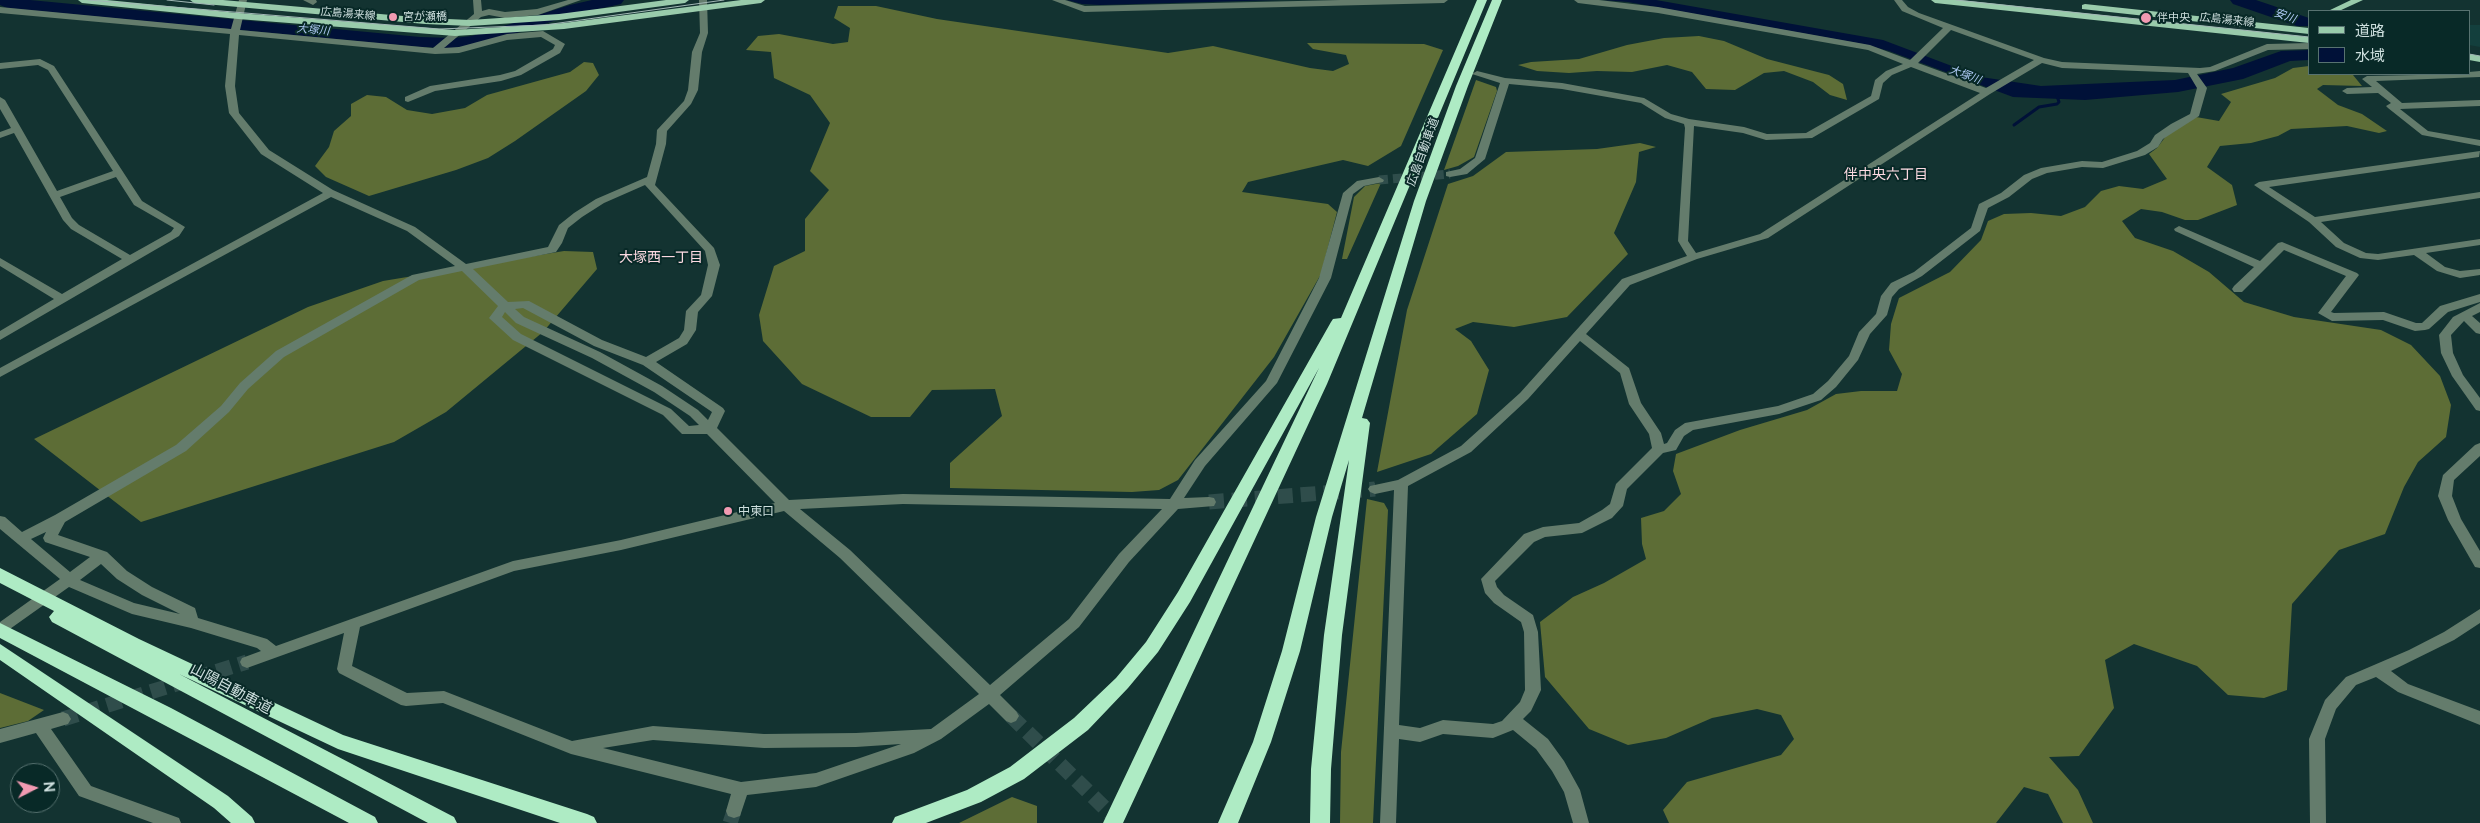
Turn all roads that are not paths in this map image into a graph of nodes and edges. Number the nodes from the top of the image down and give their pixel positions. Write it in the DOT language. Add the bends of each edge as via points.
graph roads {
  1 [pos="82,0"];
  2 [pos="194,0"];
  3 [pos="477,0"];
  4 [pos="577,0"];
  5 [pos="685,0"];
  6 [pos="761,0"];
  7 [pos="1056,0"];
  8 [pos="1444,0"];
  9 [pos="1482,0"];
  10 [pos="1497,0"];
  11 [pos="1578,0"];
  12 [pos="1898,0"];
  13 [pos="1935,0"];
  14 [pos="2005,0"];
  15 [pos="2359,0"];
  16 [pos="1390,1"];
  17 [pos="242,2"];
  18 [pos="1612,2"];
  19 [pos="703,3"];
  20 [pos="0,10"];
  21 [pos="2334,10"];
  22 [pos="478,15"];
  23 [pos="470,23"];
  24 [pos="236,24"];
  25 [pos="518,26"];
  26 [pos="1950,26"];
  27 [pos="2308,31"];
  28 [pos="452,36"];
  29 [pos="2308,40"];
  30 [pos="2308,46"];
  31 [pos="436,50"];
  32 [pos="2041,60"];
  33 [pos="1913,62"];
  34 [pos="0,66"];
  35 [pos="2192,73"];
  36 [pos="1477,74"];
  37 [pos="2452,75"];
  38 [pos="1505,81"];
  39 [pos="1989,90"];
  40 [pos="2381,90"];
  41 [pos="2347,91"];
  42 [pos="408,99"];
  43 [pos="0,100"];
  44 [pos="2480,103"];
  45 [pos="2400,106"];
  46 [pos="1688,122"];
  47 [pos="17,129"];
  48 [pos="0,135"];
  49 [pos="2480,150"];
  50 [pos="118,173"];
  51 [pos="1450,174"];
  52 [pos="651,179"];
  53 [pos="1379,180"];
  54 [pos="331,193"];
  55 [pos="2480,195"];
  56 [pos="54,196"];
  57 [pos="2313,220"];
  58 [pos="2179,229"];
  59 [pos="2479,243"];
  60 [pos="2416,252"];
  61 [pos="1693,257"];
  62 [pos="129,259"];
  63 [pos="0,261"];
  64 [pos="1371,262"];
  65 [pos="2261,266"];
  66 [pos="464,268"];
  67 [pos="2480,272"];
  68 [pos="2238,289"];
  69 [pos="2480,298"];
  70 [pos="62,299"];
  71 [pos="504,306"];
  72 [pos="2480,307"];
  73 [pos="2465,316"];
  74 [pos="1385,317"];
  75 [pos="2480,330"];
  76 [pos="1579,334"];
  77 [pos="0,336"];
  78 [pos="632,359"];
  79 [pos="647,362"];
  80 [pos="0,373"];
  81 [pos="602,375"];
  82 [pos="2480,407"];
  83 [pos="710,430"];
  84 [pos="2480,448"];
  85 [pos="1659,449"];
  86 [pos="1401,484"];
  87 [pos="1375,489"];
  88 [pos="1209,502"];
  89 [pos="1174,504"];
  90 [pos="786,505"];
  91 [pos="60,519"];
  92 [pos="0,521"];
  93 [pos="22,538"];
  94 [pos="98,558"];
  95 [pos="2480,563"];
  96 [pos="0,575"];
  97 [pos="0,585"];
  98 [pos="2480,615"];
  99 [pos="191,622"];
  100 [pos="354,622"];
  101 [pos="0,630"];
  102 [pos="0,651"];
  103 [pos="273,652"];
  104 [pos="247,662"];
  105 [pos="2377,669"];
  106 [pos="989,695"];
  107 [pos="1010,716"];
  108 [pos="2480,718"];
  109 [pos="63,719"];
  110 [pos="1513,720"];
  111 [pos="40,726"];
  112 [pos="1392,731"];
  113 [pos="936,734"];
  114 [pos="0,736"];
  115 [pos="572,747"];
  116 [pos="741,789"];
  117 [pos="734,811"];
  118 [pos="172,823"];
  119 [pos="245,823"];
  120 [pos="368,823"];
  121 [pos="447,823"];
  122 [pos="587,823"];
  123 [pos="902,823"];
  124 [pos="1113,823"];
  125 [pos="1228,823"];
  126 [pos="1320,823"];
  127 [pos="1388,823"];
  128 [pos="1581,823"];
  129 [pos="2318,823"];
  1 -- 24 [label="main road, 広島湯来線"];
  2 -- 17 [label="main road, 広島湯来線"];
  3 -- 22 [label="street"];
  4 -- 22 [label="street" via="538,12"];
  5 -- 25 [label="main road, 広島湯来線" via="559,17"];
  6 -- 19 [label="main road, 広島湯来線"];
  7 -- 16 [label="street" via="1084,9"];
  8 -- 16 [label="street"];
  9 -- 64 [label="highway, 広島自動車道"];
  10 -- 74 [label="highway, 広島自動車道" via="1420,201"];
  11 -- 18 [label="street"];
  12 -- 26 [label="street" via="1916,15"];
  13 -- 29 [label="main road, 広島湯来線"];
  14 -- 27 [label="main road, 広島湯来線"];
  15 -- 21 [label="main road"];
  17 -- 23 [label="main road, 広島湯来線"];
  17 -- 24 [label="street"];
  18 -- 33 [label="street" via="1870,48"];
  19 -- 25 [label="main road, 広島湯来線" via="564,26"];
  19 -- 52 [label="street" via="704,33 697,52 693,90 688,102 662,130"];
  20 -- 24 [label="street"];
  22 -- 23 [label="street"];
  23 -- 25 [label="main road, 広島湯来線"];
  23 -- 28 [label="street"];
  24 -- 28 [label="main road, 広島湯来線"];
  24 -- 31 [label="street"];
  24 -- 54 [label="street" via="230,86 234,114 265,152"];
  25 -- 28 [label="main road, 広島湯来線"];
  26 -- 32 [label="street"];
  26 -- 33 [label="street"];
  28 -- 31 [label="street"];
  30 -- 35 [label="street" via="2267,47 2212,69"];
  31 -- 42 [label="street" via="460,50 507,37 543,34 560,44 557,50 518,73 433,88"];
  32 -- 35 [label="street" via="2062,65"];
  32 -- 39 [label="street"];
  33 -- 39 [label="street"];
  33 -- 46 [label="street" via="1878,82 1876,97 1808,136 1766,137 1744,130"];
  34 -- 50 [label="street" via="40,62 50,68"];
  35 -- 85 [label="street" via="2202,88 2194,116 2174,126 2141,153 2103,165 2082,164 2045,170 1983,206 1976,229 1962,242 1918,274 1895,286 1887,296 1881,315 1865,332 1854,356 1818,397 1779,410 1689,426 1679,433 1671,447"];
  36 -- 38 [label="street"];
  37 -- 40 [label="street" via="2367,78"];
  38 -- 46 [label="street" via="1562,86 1644,101 1668,116"];
  38 -- 51 [label="street" via="1480,159 1463,172"];
  39 -- 61 [label="street" via="1764,236"];
  40 -- 41 [label="street"];
  40 -- 45 [label="street"];
  43 -- 47 [label="street"];
  44 -- 45 [label="street"];
  45 -- 49 [label="street" via="2391,106 2425,133 2468,141 2473,150"];
  46 -- 61 [label="street" via="1683,241"];
  47 -- 48 [label="street"];
  47 -- 56 [label="street"];
  49 -- 57 [label="street" via="2259,185"];
  50 -- 56 [label="street"];
  50 -- 62 [label="street" via="138,203 180,227 175,234"];
  52 -- 66 [label="street" via="600,201 578,215 564,227 552,250"];
  52 -- 79 [label="street" via="650,185 710,250 714,265 706,296 692,312 690,330 683,341"];
  53 -- 89 [label="street" via="1361,183 1348,193 1325,278 1270,383 1200,463"];
  54 -- 66 [label="street" via="411,229"];
  54 -- 80 [label="street"];
  55 -- 57 [label="street"];
  56 -- 62 [label="street" via="75,227"];
  57 -- 60 [label="street" via="2340,244 2364,256"];
  58 -- 65 [label="street"];
  59 -- 60 [label="street"];
  60 -- 67 [label="street" via="2441,269 2460,275"];
  61 -- 76 [label="street" via="1626,282"];
  62 -- 70 [label="street"];
  63 -- 70 [label="street"];
  64 -- 123 [label="highway" via="1184,597 1152,647 1122,683 1081,724 1017,773 974,796"];
  64 -- 124 [label="highway" via="1320,384"];
  65 -- 68 [label="street"];
  65 -- 69 [label="street" via="2282,245 2353,275 2324,313 2332,317 2384,316 2425,326 2444,309"];
  66 -- 71 [label="street"];
  66 -- 91 [label="street" via="416,277 280,354 181,448"];
  70 -- 77 [label="street"];
  71 -- 78 [label="street" via="525,304"];
  71 -- 81 [label="street" via="495,318 517,337"];
  71 -- 83 [label="street" via="520,320 596,355 658,389 694,413"];
  72 -- 73 [label="street"];
  73 -- 75 [label="street"];
  73 -- 82 [label="street" via="2445,335 2447,353 2458,376"];
  74 -- 125 [label="highway" via="1324,517 1290,651 1262,742"];
  74 -- 126 [label="highway" via="1358,441 1320,770"];
  76 -- 85 [label="street" via="1625,371 1634,404 1655,433"];
  76 -- 86 [label="street" via="1524,396 1466,449"];
  78 -- 79 [label="street"];
  78 -- 81 [label="street"];
  79 -- 83 [label="street" via="719,411"];
  81 -- 83 [label="street" via="667,412 686,431"];
  83 -- 90 [label="street"];
  84 -- 95 [label="street" via="2448,478 2445,496"];
  85 -- 110 [label="street" via="1621,487 1616,506 1607,514 1582,528 1543,532 1529,538 1488,579 1494,594 1528,619 1531,632 1533,690 1526,706"];
  86 -- 87 [label="street"];
  86 -- 112 [label="street"];
  88 -- 89 [label="street"];
  89 -- 90 [label="street" via="903,499"];
  89 -- 106 [label="street" via="1124,558 1074,623"];
  90 -- 100 [label="street" via="620,545 513,566"];
  90 -- 106 [label="street" via="844,554"];
  91 -- 93 [label="street"];
  91 -- 94 [label="street" via="50,538"];
  92 -- 93 [label="street"];
  93 -- 99 [label="street" via="75,584 132,608"];
  94 -- 99 [label="street" via="147,592 190,612"];
  94 -- 101 [label="street"];
  96 -- 122 [label="highway" via="132,644 338,742"];
  97 -- 121 [label="highway, 山陽自動車道"];
  98 -- 105 [label="street" via="2432,645"];
  99 -- 103 [label="street" via="262,643"];
  100 -- 103 [label="street"];
  100 -- 115 [label="street" via="344,669 406,700 444,697"];
  101 -- 120 [label="highway"];
  102 -- 119 [label="highway" via="221,802"];
  103 -- 104 [label="street"];
  105 -- 108 [label="street" via="2403,688"];
  105 -- 129 [label="street" via="2351,681 2330,705 2317,739"];
  106 -- 107 [label="street"];
  106 -- 113 [label="street"];
  109 -- 111 [label="street"];
  110 -- 112 [label="street" via="1493,731 1443,727 1420,735"];
  110 -- 128 [label="street" via="1542,744 1558,766 1572,790"];
  111 -- 114 [label="street"];
  111 -- 118 [label="street" via="85,791"];
  112 -- 127 [label="street"];
  113 -- 115 [label="street" via="856,740 764,741 653,733"];
  113 -- 116 [label="street" via="908,748 816,780"];
  115 -- 116 [label="street"];
  116 -- 117 [label="street"];
}
